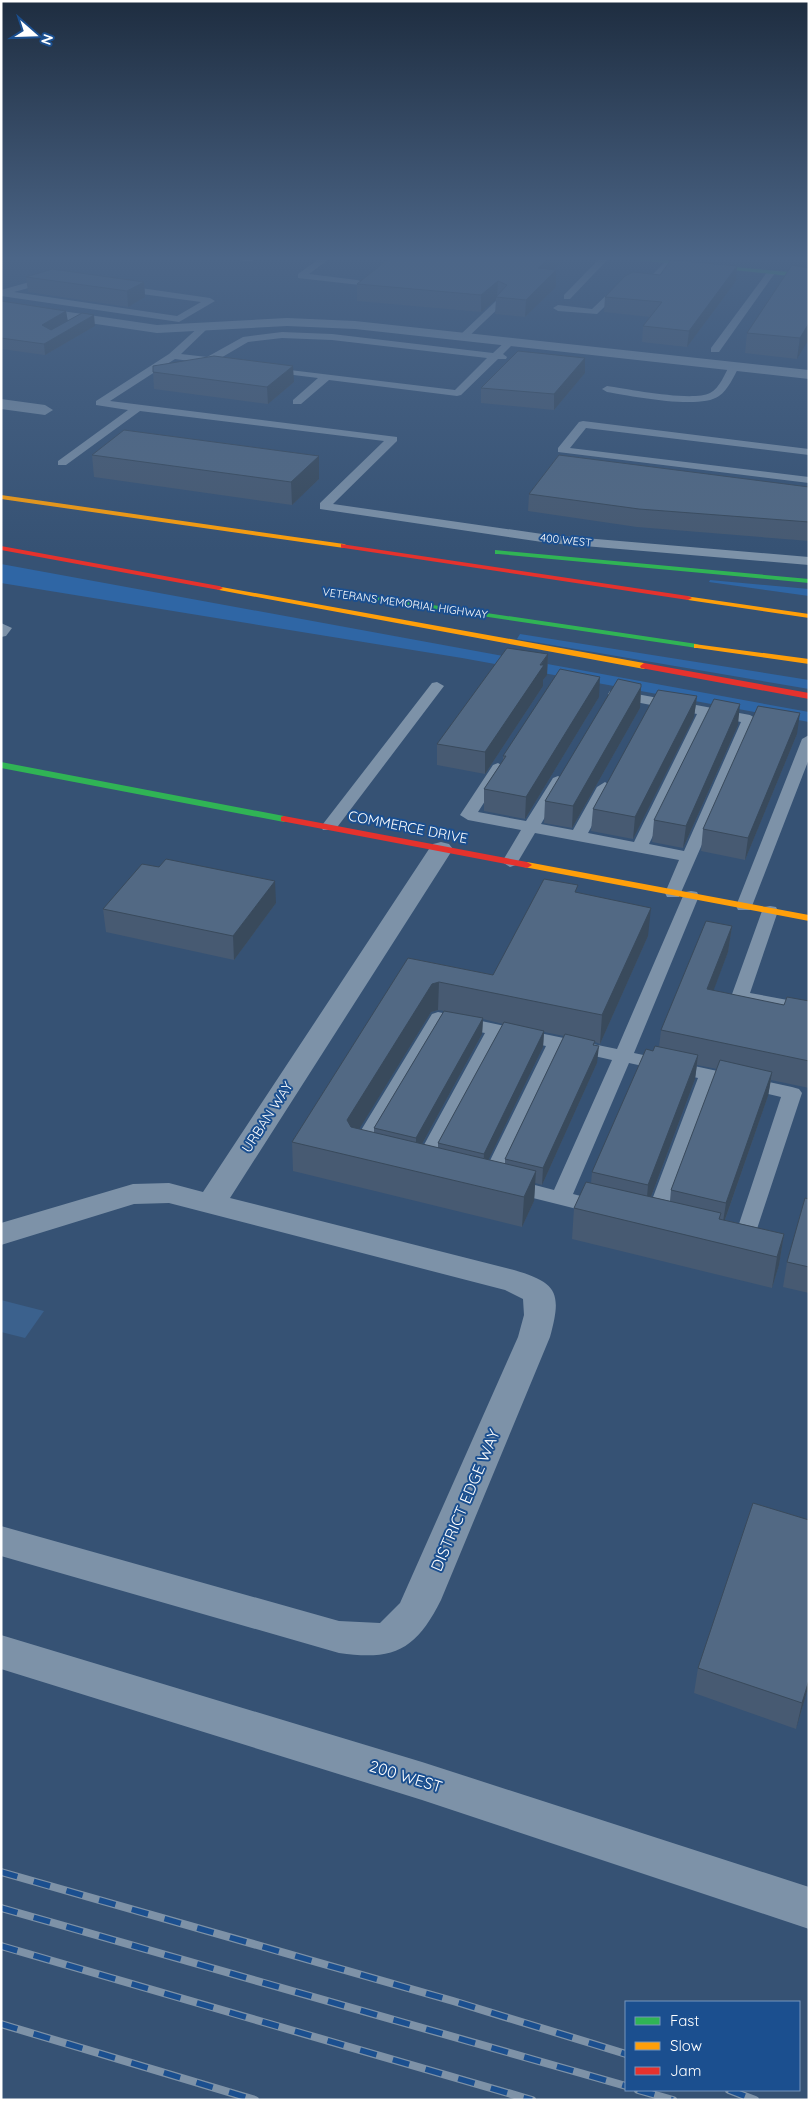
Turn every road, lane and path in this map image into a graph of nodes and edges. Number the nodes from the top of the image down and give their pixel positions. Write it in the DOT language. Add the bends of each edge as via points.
graph roads {
  1 [pos="220,354"];
  2 [pos="478,354"];
  3 [pos="618,354"];
  4 [pos="172,356"];
  5 [pos="495,356"];
  6 [pos="514,358"];
  7 [pos="208,361"];
  8 [pos="228,364"];
  9 [pos="734,367"];
  10 [pos="257,368"];
  11 [pos="809,375"];
  12 [pos="326,377"];
  13 [pos="607,389"];
  14 [pos="297,402"];
  15 [pos="1,404"];
  16 [pos="137,408"];
  17 [pos="45,410"];
  18 [pos="809,452"];
  19 [pos="62,463"];
  20 [pos="809,480"];
  21 [pos="1,497"];
  22 [pos="208,526"];
  23 [pos="375,539"];
  24 [pos="1,543"];
  25 [pos="1,548"];
  26 [pos="484,550"];
  27 [pos="809,561"];
  28 [pos="198,572"];
  29 [pos="809,581"];
  30 [pos="346,594"];
  31 [pos="809,616"];
  32 [pos="1,627"];
  33 [pos="1,633"];
  34 [pos="809,662"];
  35 [pos="437,686"];
  36 [pos="606,695"];
  37 [pos="809,696"];
  38 [pos="653,701"];
  39 [pos="706,711"];
  40 [pos="644,718"];
  41 [pos="809,739"];
  42 [pos="506,757"];
  43 [pos="1,766"];
  44 [pos="565,768"];
  45 [pos="611,777"];
  46 [pos="530,827"];
  47 [pos="330,828"];
  48 [pos="578,836"];
  49 [pos="638,848"];
  50 [pos="441,849"];
  51 [pos="690,857"];
  52 [pos="510,862"];
  53 [pos="673,893"];
  54 [pos="691,896"];
  55 [pos="744,906"];
  56 [pos="770,911"];
  57 [pos="809,918"];
  58 [pos="809,1010"];
  59 [pos="496,1030"];
  60 [pos="557,1042"];
  61 [pos="624,1056"];
  62 [pos="708,1075"];
  63 [pos="377,1154"];
  64 [pos="442,1170"];
  65 [pos="470,1176"];
  66 [pos="490,1181"];
  67 [pos="561,1198"];
  68 [pos="212,1202"];
  69 [pos="1,1234"];
  70 [pos="717,1236"];
  71 [pos="1,1541"];
  72 [pos="1,1652"];
  73 [pos="809,1908"];
  1 -- 7 [label="lane"];
  2 -- 5 [label="lane"];
  3 -- 9 [label="street"];
  4 -- 7 [label="lane"];
  4 -- 16 [label="lane" via="100,403"];
  5 -- 6 [label="lane"];
  5 -- 12 [label="lane" via="457,393"];
  7 -- 8 [label="lane"];
  9 -- 11 [label="street"];
  9 -- 13 [label="lane" via="714,395 704,398 686,399"];
  10 -- 12 [label="lane"];
  12 -- 14 [label="lane"];
  15 -- 17 [label="street"];
  16 -- 19 [label="lane"];
  16 -- 27 [label="lane, 400 WEST" via="392,439 324,506 549,539"];
  18 -- 20 [label="lane" via="582,424 562,450"];
  21 -- 22 [label="main road"];
  22 -- 23 [label="main road"];
  22 -- 31 [label="main road"];
  24 -- 28 [label="main road"];
  25 -- 37 [label="main road"];
  26 -- 29 [label="main road"];
  30 -- 34 [label="main road, VETERANS MEMORIAL HIGHWAY"];
  32 -- 33 [label="lane" via="5,628"];
  35 -- 47 [label="lane"];
  36 -- 38 [label="lane"];
  38 -- 39 [label="lane"];
  38 -- 40 [label="lane"];
  39 -- 49 [label="lane"];
  39 -- 51 [label="lane" via="750,719"];
  41 -- 55 [label="lane"];
  42 -- 46 [label="lane" via="468,815"];
  43 -- 47 [label="main road, COMMERCE DRIVE"];
  44 -- 46 [label="lane"];
  45 -- 48 [label="lane"];
  46 -- 48 [label="lane"];
  46 -- 52 [label="lane"];
  47 -- 50 [label="main road, COMMERCE DRIVE"];
  48 -- 49 [label="lane"];
  49 -- 51 [label="lane"];
  50 -- 52 [label="main road, COMMERCE DRIVE"];
  50 -- 68 [label="street, URBAN WAY"];
  51 -- 53 [label="lane"];
  52 -- 53 [label="main road, COMMERCE DRIVE"];
  53 -- 54 [label="main road, COMMERCE DRIVE"];
  54 -- 55 [label="main road, COMMERCE DRIVE"];
  54 -- 61 [label="lane"];
  55 -- 56 [label="main road, COMMERCE DRIVE"];
  56 -- 57 [label="main road, COMMERCE DRIVE"];
  56 -- 58 [label="lane" via="740,997"];
  59 -- 60 [label="lane"];
  59 -- 63 [label="lane" via="438,1018 359,1150"];
  59 -- 64 [label="lane" via="414,1163"];
  60 -- 61 [label="lane"];
  60 -- 66 [label="lane"];
  61 -- 62 [label="lane"];
  61 -- 67 [label="lane"];
  62 -- 67 [label="lane" via="645,1218"];
  62 -- 70 [label="lane" via="792,1093 744,1242"];
  65 -- 66 [label="lane"];
  66 -- 67 [label="lane"];
  68 -- 69 [label="street" via="169,1193 133,1194"];
  68 -- 71 [label="street, DISTRICT EDGE WAY" via="514,1281 539,1293 540,1315 534,1337 410,1622 391,1639 366,1641 339,1637"];
  72 -- 73 [label="street, 200 WEST" via="422,1781"];
}
